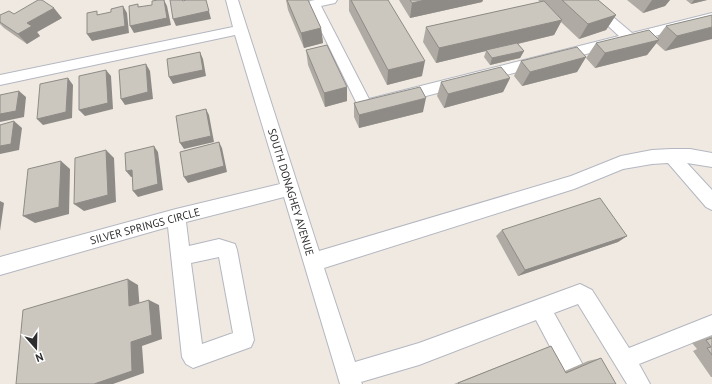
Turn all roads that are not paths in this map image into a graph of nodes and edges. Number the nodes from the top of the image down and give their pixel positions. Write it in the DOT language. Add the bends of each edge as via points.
graph roads {
  1 [pos="232,0"];
  2 [pos="331,0"];
  3 [pos="586,0"];
  4 [pos="712,17"];
  5 [pos="240,30"];
  6 [pos="629,38"];
  7 [pos="0,80"];
  8 [pos="671,156"];
  9 [pos="712,160"];
  10 [pos="290,188"];
  11 [pos="712,202"];
  12 [pos="176,217"];
  13 [pos="181,257"];
  14 [pos="313,262"];
  15 [pos="0,266"];
  16 [pos="540,308"];
  17 [pos="712,325"];
  18 [pos="624,360"];
  19 [pos="574,367"];
  20 [pos="349,379"];
  21 [pos="639,384"];
  1 -- 5 [label="street, SOUTH DONAGHEY AVENUE"];
  2 -- 6 [label="street" via="314,4 365,106"];
  3 -- 6 [label="street"];
  4 -- 6 [label="street"];
  5 -- 7 [label="street"];
  5 -- 10 [label="street, SOUTH DONAGHEY AVENUE"];
  8 -- 9 [label="street"];
  8 -- 11 [label="street"];
  8 -- 14 [label="street" via="621,163 574,182"];
  10 -- 12 [label="street, SILVER SPRINGS CIRCLE"];
  10 -- 14 [label="street, SOUTH DONAGHEY AVENUE"];
  12 -- 13 [label="street"];
  12 -- 15 [label="street, SILVER SPRINGS CIRCLE"];
  13 -- 13 [label="street" via="193,357 244,340 228,250 219,248"];
  14 -- 20 [label="street, SOUTH DONAGHEY AVENUE"];
  16 -- 18 [label="street" via="582,294"];
  16 -- 19 [label="street"];
  16 -- 20 [label="street"];
  17 -- 18 [label="street"];
  18 -- 21 [label="street"];
}
